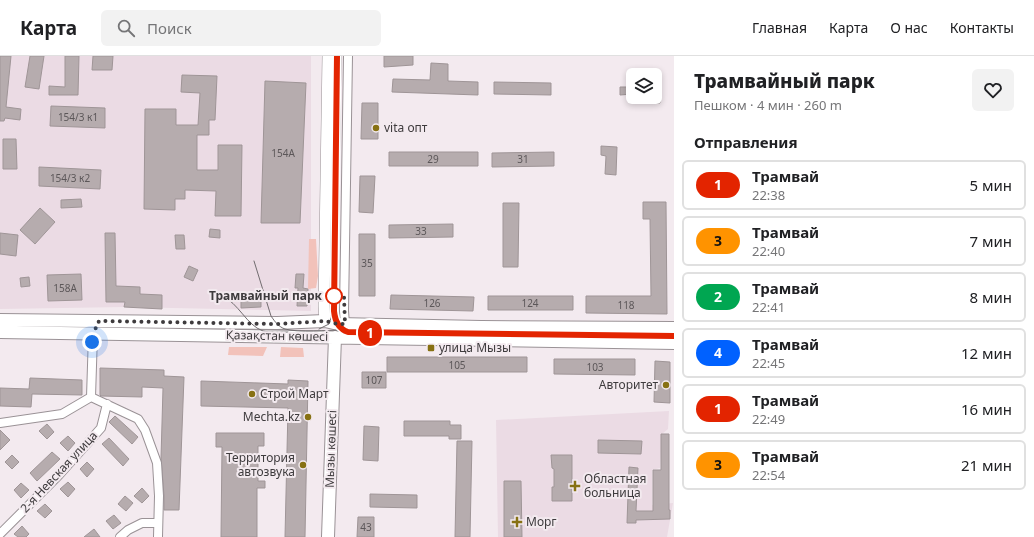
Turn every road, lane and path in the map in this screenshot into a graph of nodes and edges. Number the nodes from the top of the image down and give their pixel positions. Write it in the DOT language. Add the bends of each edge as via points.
graph roads {
  1 [pos="328,56"];
  2 [pos="348,56"];
  3 [pos="0,320"];
  4 [pos="99,321"];
  5 [pos="325,321"];
  6 [pos="208,323"];
  7 [pos="345,324"];
  8 [pos="674,328"];
  9 [pos="0,332"];
  10 [pos="93,334"];
  11 [pos="481,334"];
  12 [pos="207,336"];
  13 [pos="312,337"];
  14 [pos="335,337"];
  15 [pos="358,338"];
  16 [pos="674,342"];
  17 [pos="334,360"];
  18 [pos="91,397"];
  19 [pos="107,404"];
  20 [pos="0,423"];
  21 [pos="158,523"];
  22 [pos="0,534"];
  23 [pos="120,537"];
  24 [pos="158,537"];
  25 [pos="328,537"];
  1 -- 5 [label="main road"];
  2 -- 7 [label="street"];
  3 -- 4 [label="main road, Қазақстан көшесі"];
  4 -- 6 [label="main road, Қазақстан көшесі"];
  4 -- 10 [label="main road"];
  5 -- 6 [label="main road, Қазақстан көшесі" via="277,324"];
  5 -- 7 [label="main road, Қазақстан көшесі"];
  5 -- 14 [label="main road"];
  6 -- 12 [label="main road"];
  7 -- 11 [label="main road, Қазақстан көшесі"];
  8 -- 11 [label="main road, Қазақстан көшесі" via="578,327"];
  9 -- 10 [label="main road, Қазақстан көшесі"];
  10 -- 12 [label="main road, Қазақстан көшесі"];
  10 -- 18 [label="street"];
  11 -- 15 [label="main road, Қазақстан көшесі"];
  11 -- 16 [label="main road, Қазақстан көшесі"];
  12 -- 13 [label="main road, Қазақстан көшесі"];
  13 -- 14 [label="main road, Қазақстан көшесі"];
  13 -- 17 [label="main road" via="327,347"];
  14 -- 15 [label="main road, Қазақстан көшесі"];
  14 -- 17 [label="main road, Мызы көшесі"];
  15 -- 17 [label="main road" via="338,351"];
  17 -- 25 [label="main road, Мызы көшесі"];
  18 -- 19 [label="street"];
  18 -- 20 [label="street" via="62,414"];
  19 -- 21 [label="street" via="138,419 145,430 157,462"];
  19 -- 22 [label="street, 2-я Невская улица" via="100,428 59,475"];
  21 -- 23 [label="street" via="142,523"];
  21 -- 24 [label="street"];
}
